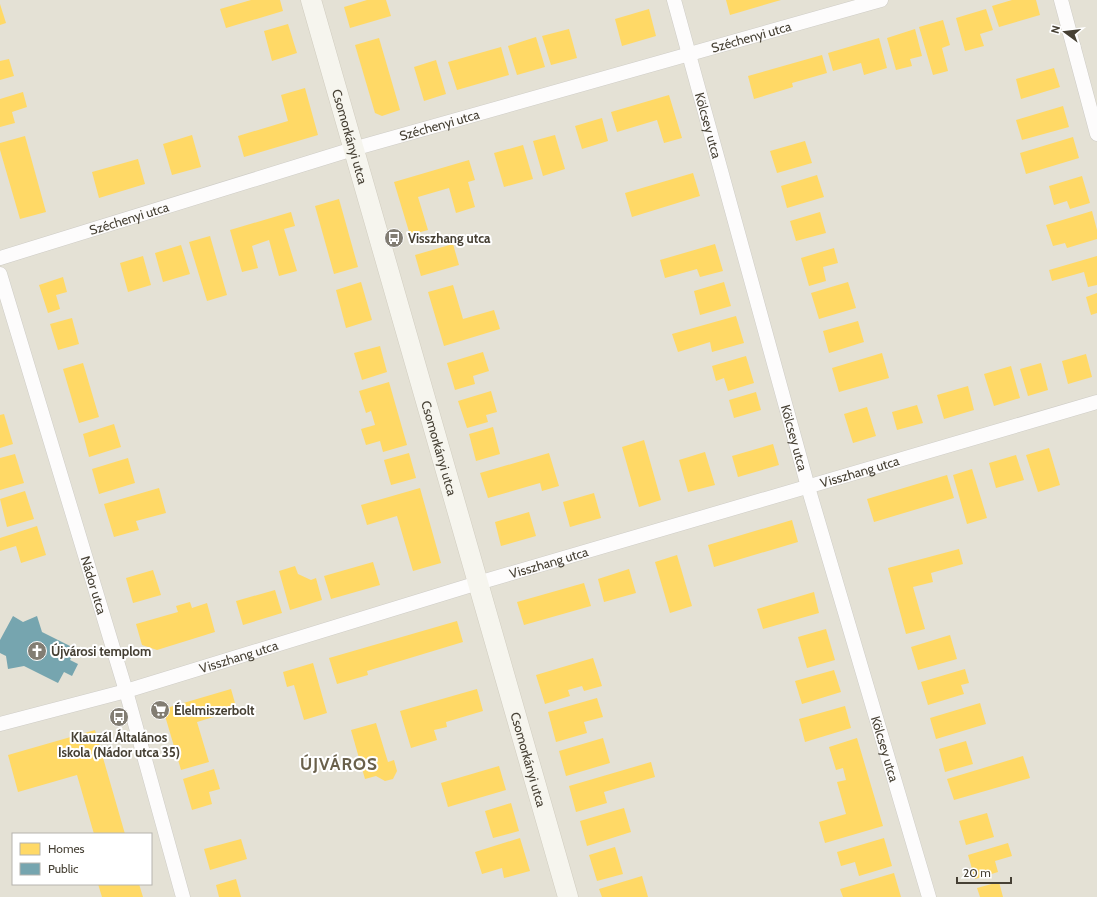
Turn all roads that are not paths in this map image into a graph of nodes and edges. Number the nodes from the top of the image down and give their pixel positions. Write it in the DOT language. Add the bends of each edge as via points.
graph roads {
  1 [pos="311,0"];
  2 [pos="674,0"];
  3 [pos="881,0"];
  4 [pos="1061,0"];
  5 [pos="689,54"];
  6 [pos="1097,134"];
  7 [pos="353,149"];
  8 [pos="0,258"];
  9 [pos="0,274"];
  10 [pos="1097,402"];
  11 [pos="808,487"];
  12 [pos="478,583"];
  13 [pos="126,691"];
  14 [pos="0,724"];
  15 [pos="183,897"];
  16 [pos="568,897"];
  17 [pos="929,897"];
  1 -- 7 [label="street, Csomorkányi utca"];
  2 -- 5 [label="street, Kölcsey utca"];
  3 -- 5 [label="street, Széchenyi utca"];
  4 -- 6 [label="street"];
  5 -- 7 [label="street, Széchenyi utca"];
  5 -- 11 [label="street, Kölcsey utca"];
  7 -- 8 [label="street, Széchenyi utca"];
  7 -- 12 [label="street, Csomorkányi utca"];
  9 -- 13 [label="street, Nádor utca"];
  10 -- 11 [label="street, Visszhang utca"];
  11 -- 12 [label="street, Visszhang utca"];
  11 -- 17 [label="street, Kölcsey utca"];
  12 -- 13 [label="street, Visszhang utca"];
  12 -- 16 [label="street, Csomorkányi utca"];
  13 -- 14 [label="street, Visszhang utca"];
  13 -- 15 [label="street, Nádor utca"];
}
